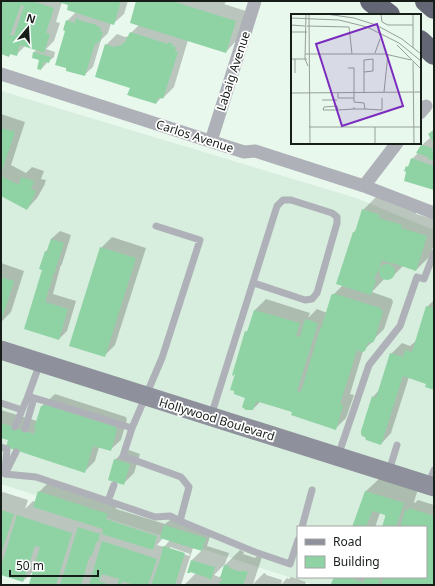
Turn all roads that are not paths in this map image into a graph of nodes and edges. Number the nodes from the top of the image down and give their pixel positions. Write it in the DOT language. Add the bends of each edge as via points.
graph roads {
  1 [pos="255,1"];
  2 [pos="371,1"];
  3 [pos="388,14"];
  4 [pos="421,42"];
  5 [pos="434,54"];
  6 [pos="1,74"];
  7 [pos="211,141"];
  8 [pos="396,144"];
  9 [pos="364,186"];
  10 [pos="434,213"];
  11 [pos="156,226"];
  12 [pos="434,253"];
  13 [pos="254,283"];
  14 [pos="1,350"];
  15 [pos="40,363"];
  16 [pos="145,396"];
  17 [pos="31,397"];
  18 [pos="1,404"];
  19 [pos="22,410"];
  20 [pos="211,416"];
  21 [pos="15,427"];
  22 [pos="132,428"];
  23 [pos="25,429"];
  24 [pos="397,445"];
  25 [pos="1,447"];
  26 [pos="16,452"];
  27 [pos="338,456"];
  28 [pos="388,472"];
  29 [pos="3,474"];
  30 [pos="432,481"];
  31 [pos="114,485"];
  32 [pos="312,490"];
  33 [pos="108,501"];
  34 [pos="180,521"];
  35 [pos="302,526"];
  36 [pos="297,543"];
  1 -- 7 [label="street, Labaig Avenue"];
  2 -- 3 [label="highway"];
  4 -- 5 [label="highway"];
  6 -- 7 [label="street, Carlos Avenue"];
  7 -- 9 [label="street, Carlos Avenue" via="244,152 255,151"];
  8 -- 9 [label="street"];
  9 -- 10 [label="street, Carlos Avenue"];
  11 -- 16 [label="lane" via="200,240 162,358"];
  12 -- 27 [label="lane" via="424,279 417,277 400,326 369,365"];
  13 -- 13 [label="lane" via="305,300 312,299 317,293 337,217 332,213 291,200 283,200 277,206"];
  13 -- 20 [label="lane"];
  14 -- 15 [label="main road, Hollywood Boulevard"];
  15 -- 16 [label="main road, Hollywood Boulevard"];
  15 -- 17 [label="lane"];
  16 -- 20 [label="main road, Hollywood Boulevard"];
  16 -- 22 [label="lane"];
  17 -- 19 [label="lane"];
  17 -- 22 [label="lane"];
  17 -- 23 [label="lane"];
  18 -- 19 [label="lane"];
  19 -- 21 [label="lane"];
  20 -- 27 [label="main road, Hollywood Boulevard"];
  22 -- 34 [label="lane" via="123,456 181,477 189,487"];
  24 -- 28 [label="lane"];
  25 -- 29 [label="lane" via="7,449"];
  26 -- 29 [label="lane"];
  27 -- 28 [label="main road, Hollywood Boulevard"];
  28 -- 30 [label="main road, Hollywood Boulevard"];
  29 -- 33 [label="lane" via="36,477"];
  31 -- 33 [label="lane"];
  32 -- 35 [label="lane"];
  33 -- 34 [label="lane" via="155,516 170,516"];
  34 -- 36 [label="lane" via="290,564"];
}
